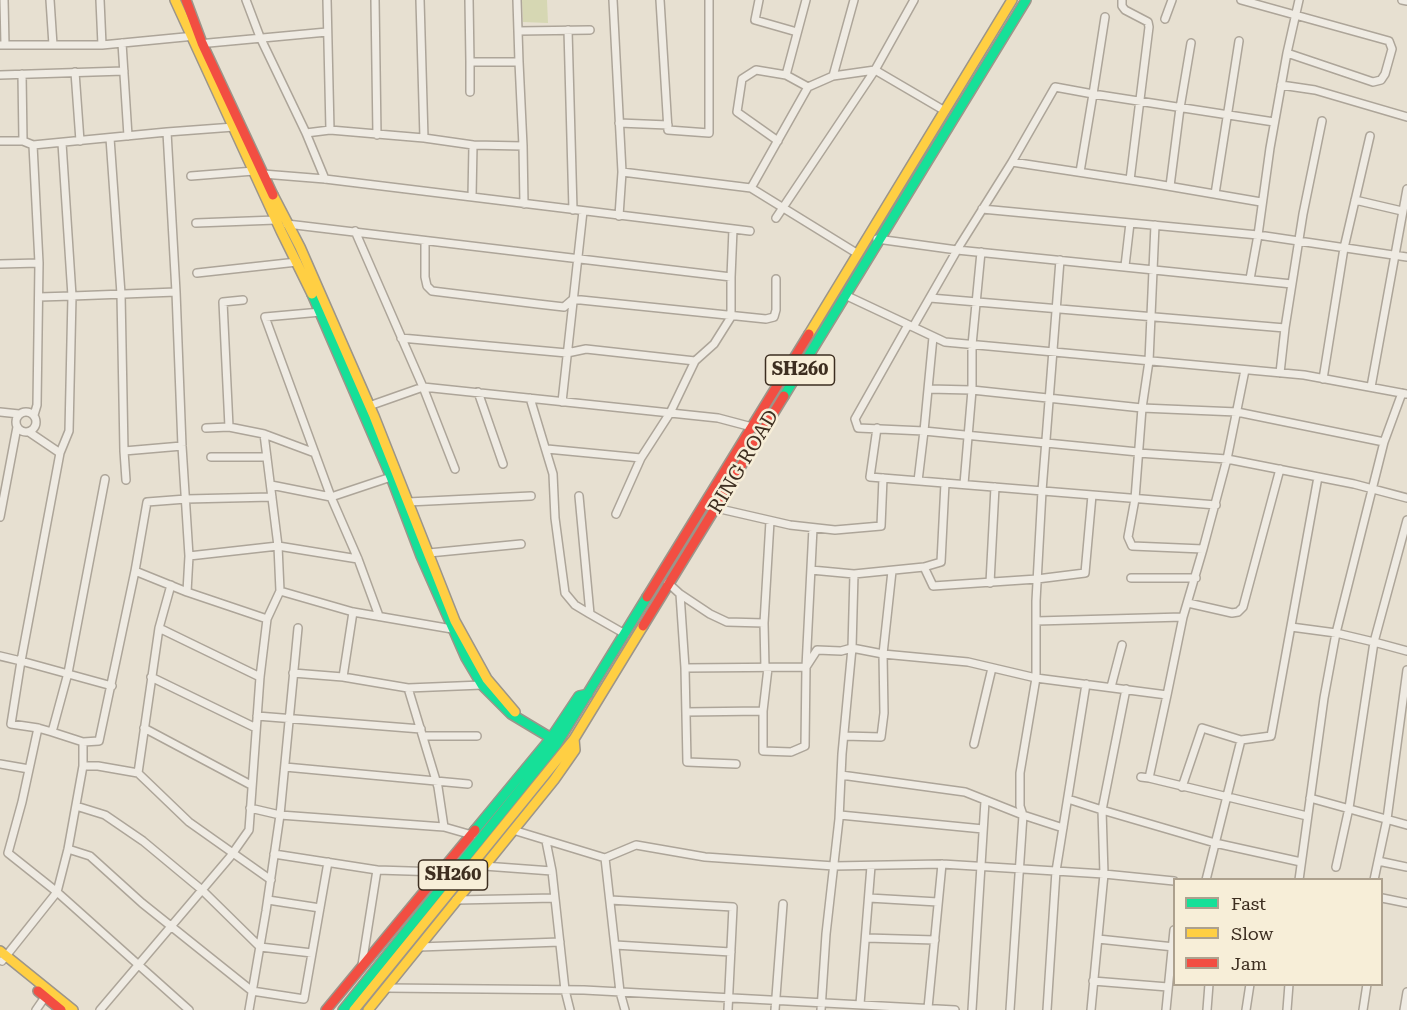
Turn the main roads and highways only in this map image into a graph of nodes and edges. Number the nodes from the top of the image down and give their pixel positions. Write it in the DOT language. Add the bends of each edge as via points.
graph roads {
  1 [pos="175,0"];
  2 [pos="186,0"];
  3 [pos="1012,0"];
  4 [pos="1026,0"];
  5 [pos="197,40"];
  6 [pos="250,153"];
  7 [pos="258,172"];
  8 [pos="470,657"];
  9 [pos="588,694"];
  10 [pos="551,738"];
  11 [pos="574,739"];
  12 [pos="2,957"];
  13 [pos="61,1010"];
  14 [pos="73,1010"];
  15 [pos="326,1010"];
  16 [pos="343,1010"];
  17 [pos="354,1010"];
  18 [pos="368,1010"];
  1 -- 5 [label="main road"];
  2 -- 5 [label="main road"];
  3 -- 9 [label="main road, RING ROAD / SH260"];
  4 -- 11 [label="main road, RING ROAD / SH260"];
  5 -- 6 [label="main road"];
  5 -- 6 [label="main road" via="234,127"];
  6 -- 7 [label="main road"];
  7 -- 8 [label="main road" via="313,275"];
  7 -- 8 [label="main road" via="276,220 321,312 452,629"];
  8 -- 10 [label="main road" via="485,684 521,720"];
  9 -- 10 [label="main road" via="579,696"];
  9 -- 16 [label="main road, SH260" via="549,753"];
  10 -- 15 [label="main road"];
  11 -- 17 [label="main road, SH260"];
  11 -- 18 [label="main road" via="575,750 554,780"];
  12 -- 13 [label="main road"];
  12 -- 14 [label="main road"];
}
